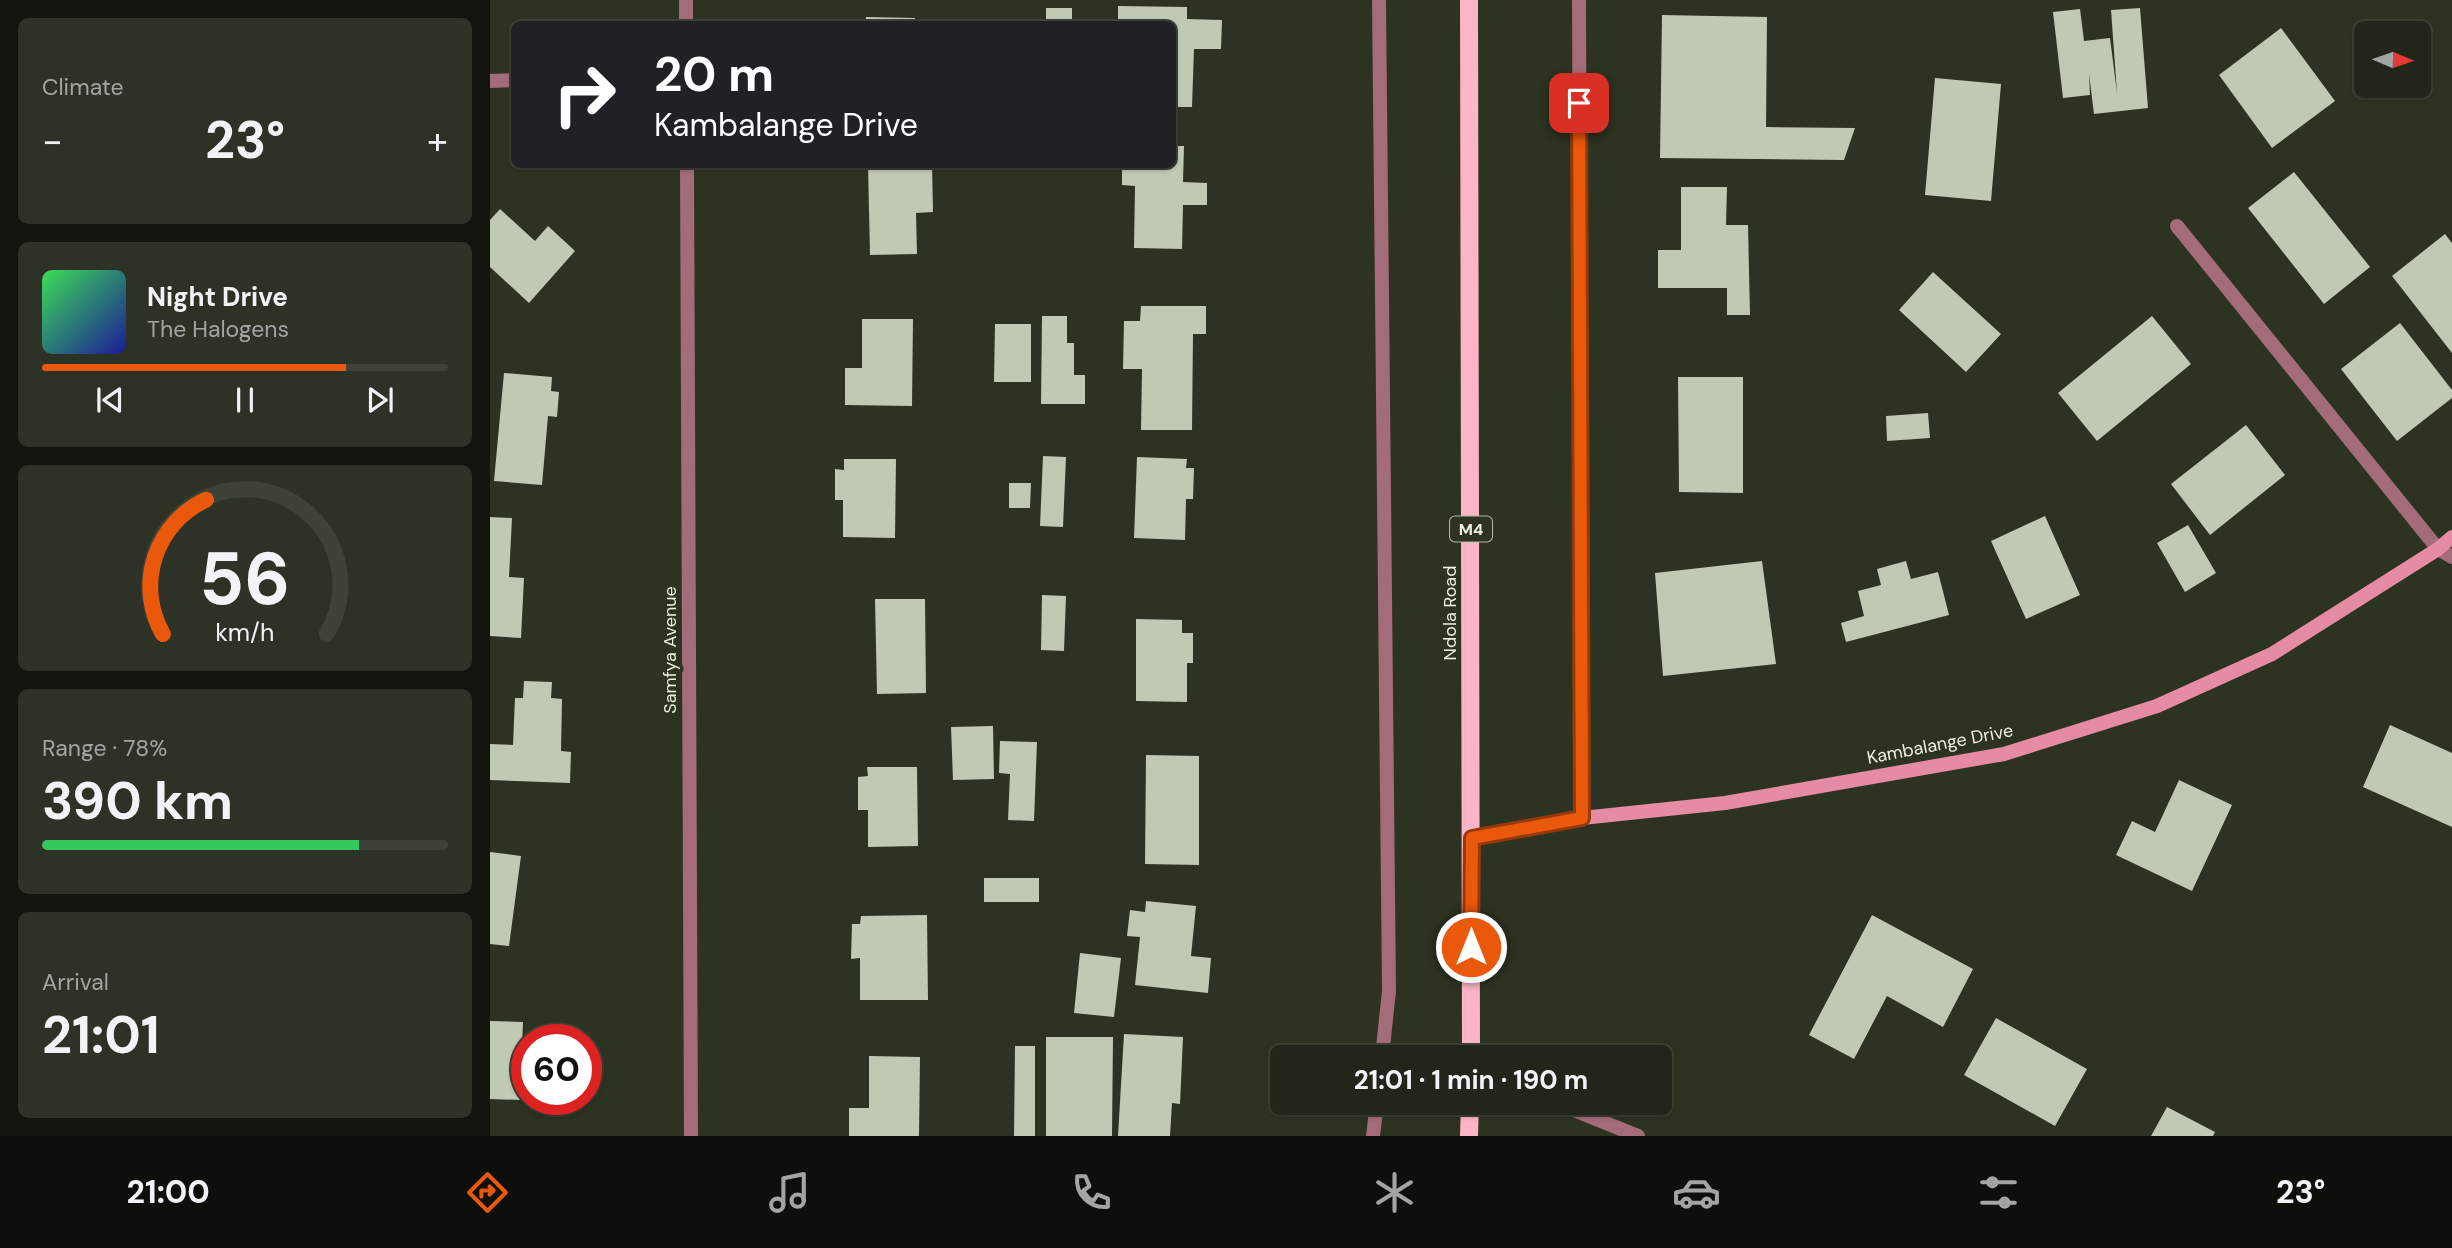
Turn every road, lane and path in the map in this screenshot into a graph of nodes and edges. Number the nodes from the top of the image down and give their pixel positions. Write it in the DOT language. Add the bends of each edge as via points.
graph roads {
  1 [pos="685,0"];
  2 [pos="1379,0"];
  3 [pos="1469,0"];
  4 [pos="1579,0"];
  5 [pos="686,21"];
  6 [pos="511,80"];
  7 [pos="490,81"];
  8 [pos="687,168"];
  9 [pos="2177,226"];
  10 [pos="2452,537"];
  11 [pos="2438,549"];
  12 [pos="2452,557"];
  13 [pos="1582,818"];
  14 [pos="1472,838"];
  15 [pos="1383,1045"];
  16 [pos="1471,1045"];
  17 [pos="1375,1115"];
  18 [pos="1470,1115"];
  19 [pos="1586,1115"];
  20 [pos="691,1136"];
  21 [pos="1373,1136"];
  22 [pos="1469,1136"];
  23 [pos="1638,1136"];
  1 -- 5 [label="street"];
  2 -- 15 [label="street" via="1389,978"];
  3 -- 14 [label="main road, Ndola Road / M4"];
  4 -- 13 [label="street"];
  6 -- 7 [label="street"];
  8 -- 20 [label="street, Samfya Avenue"];
  9 -- 11 [label="street"];
  10 -- 11 [label="street, Kambalange Drive"];
  11 -- 12 [label="street"];
  11 -- 13 [label="street, Kambalange Drive" via="2272,654 2157,706 2119,718 2004,754 1725,803"];
  13 -- 14 [label="street, Kambalange Drive"];
  14 -- 16 [label="main road, Ndola Road / M4"];
  17 -- 21 [label="street"];
  18 -- 22 [label="main road"];
  19 -- 23 [label="street"];
}
